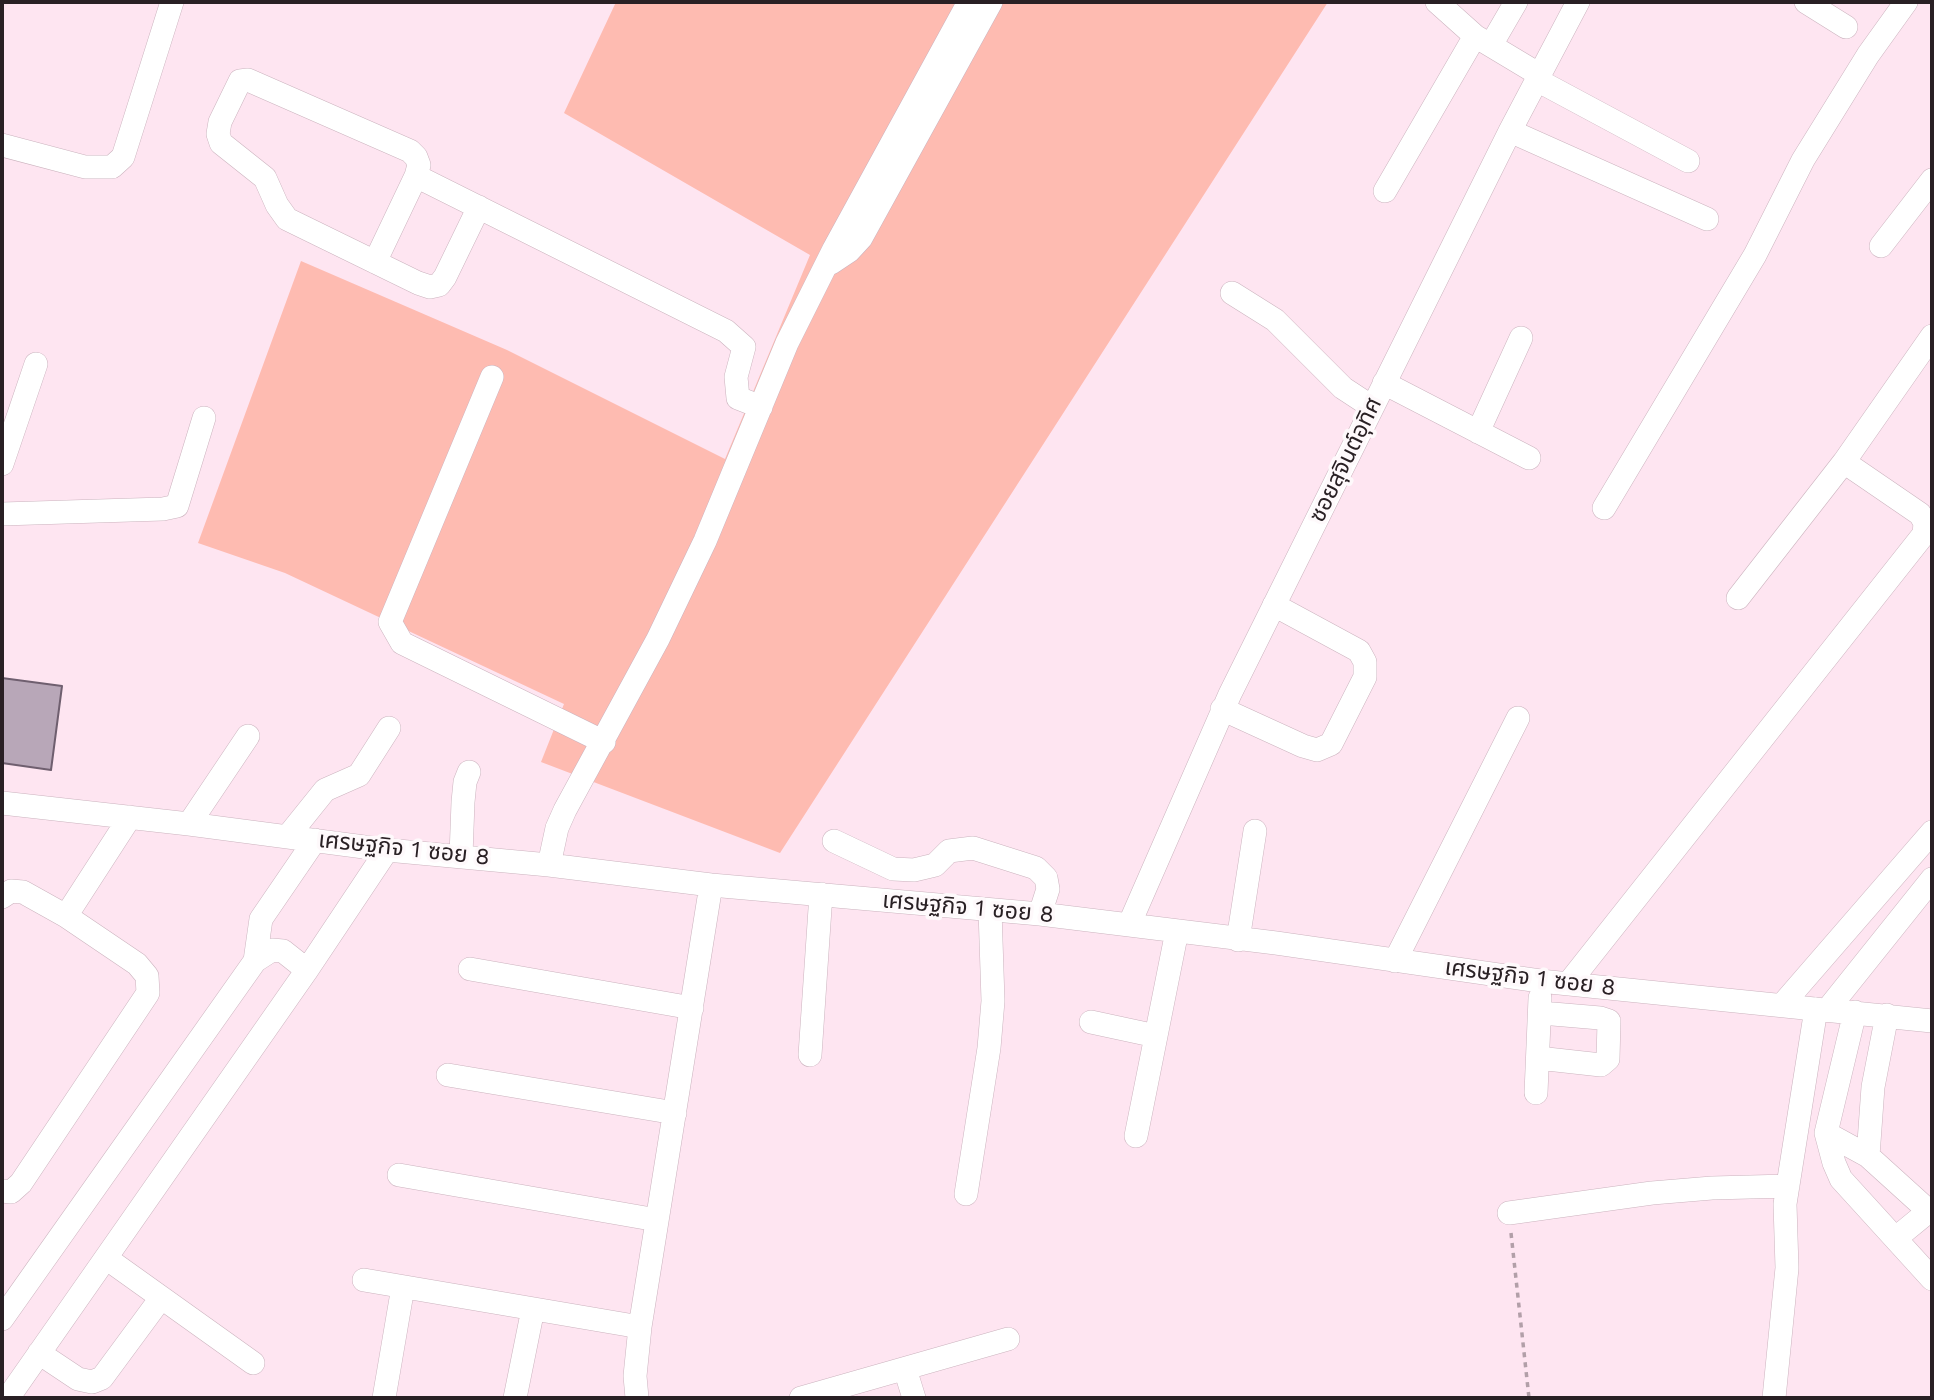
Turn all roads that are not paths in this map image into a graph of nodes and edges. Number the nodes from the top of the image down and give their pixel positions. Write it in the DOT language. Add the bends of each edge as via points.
graph roads {
  1 [pos="172,2"];
  2 [pos="969,2"];
  3 [pos="991,2"];
  4 [pos="1437,2"];
  5 [pos="1516,2"];
  6 [pos="1578,2"];
  7 [pos="1806,2"];
  8 [pos="1906,2"];
  9 [pos="1846,27"];
  10 [pos="1483,40"];
  11 [pos="1538,77"];
  12 [pos="1510,131"];
  13 [pos="2,145"];
  14 [pos="1688,161"];
  15 [pos="416,176"];
  16 [pos="1932,180"];
  17 [pos="1385,191"];
  18 [pos="480,207"];
  19 [pos="1707,219"];
  20 [pos="1881,246"];
  21 [pos="375,262"];
  22 [pos="825,267"];
  23 [pos="1232,293"];
  24 [pos="1932,337"];
  25 [pos="1521,338"];
  26 [pos="36,364"];
  27 [pos="492,377"];
  28 [pos="1384,383"];
  29 [pos="761,407"];
  30 [pos="1372,407"];
  31 [pos="10,411"];
  32 [pos="204,418"];
  33 [pos="1478,432"];
  34 [pos="1529,458"];
  35 [pos="1844,462"];
  36 [pos="2,464"];
  37 [pos="1604,508"];
  38 [pos="2,514"];
  39 [pos="1738,598"];
  40 [pos="1274,606"];
  41 [pos="1223,709"];
  42 [pos="1518,718"];
  43 [pos="389,727"];
  44 [pos="248,736"];
  45 [pos="604,742"];
  46 [pos="469,772"];
  47 [pos="2,803"];
  48 [pos="130,817"];
  49 [pos="189,824"];
  50 [pos="1255,831"];
  51 [pos="1932,832"];
  52 [pos="288,836"];
  53 [pos="315,840"];
  54 [pos="834,841"];
  55 [pos="387,850"];
  56 [pos="461,856"];
  57 [pos="549,865"];
  58 [pos="1932,879"];
  59 [pos="711,885"];
  60 [pos="821,894"];
  61 [pos="2,897"];
  62 [pos="990,910"];
  63 [pos="1040,914"];
  64 [pos="65,916"];
  65 [pos="1129,925"];
  66 [pos="1177,931"];
  67 [pos="1238,940"];
  68 [pos="255,961"];
  69 [pos="1395,961"];
  70 [pos="307,970"];
  71 [pos="470,970"];
  72 [pos="1540,981"];
  73 [pos="1568,984"];
  74 [pos="1782,1005"];
  75 [pos="692,1008"];
  76 [pos="1822,1009"];
  77 [pos="1855,1012"];
  78 [pos="1541,1013"];
  79 [pos="1886,1015"];
  80 [pos="1932,1021"];
  81 [pos="1091,1022"];
  82 [pos="1156,1036"];
  83 [pos="810,1055"];
  84 [pos="1538,1058"];
  85 [pos="448,1076"];
  86 [pos="1536,1093"];
  87 [pos="675,1113"];
  88 [pos="1826,1133"];
  89 [pos="1136,1136"];
  90 [pos="1868,1156"];
  91 [pos="399,1175"];
  92 [pos="1788,1186"];
  93 [pos="2,1191"];
  94 [pos="966,1194"];
  95 [pos="1931,1212"];
  96 [pos="1509,1213"];
  97 [pos="657,1220"];
  98 [pos="1896,1238"];
  99 [pos="106,1258"];
  100 [pos="1932,1279"];
  101 [pos="364,1280"];
  102 [pos="403,1287"];
  103 [pos="162,1297"];
  104 [pos="533,1309"];
  105 [pos="2,1319"];
  106 [pos="640,1327"];
  107 [pos="1008,1339"];
  108 [pos="39,1353"];
  109 [pos="253,1363"];
  110 [pos="905,1369"];
  111 [pos="8,1398"];
  112 [pos="384,1398"];
  113 [pos="515,1398"];
  114 [pos="637,1398"];
  115 [pos="801,1398"];
  116 [pos="914,1398"];
  117 [pos="1774,1398"];
  1 -- 13 [label="street" via="123,157 112,167 85,167"];
  2 -- 22 [label="street"];
  3 -- 22 [label="street" via="860,238"];
  4 -- 10 [label="street"];
  5 -- 10 [label="street"];
  6 -- 11 [label="street, ซอยสุจินต์อุทิศ"];
  7 -- 9 [label="street"];
  8 -- 37 [label="street" via="1803,160 1755,255"];
  10 -- 11 [label="street"];
  10 -- 17 [label="street"];
  11 -- 12 [label="street, ซอยสุจินต์อุทิศ"];
  11 -- 14 [label="street"];
  12 -- 19 [label="street"];
  12 -- 28 [label="street, ซอยสุจินต์อุทิศ"];
  15 -- 18 [label="street"];
  15 -- 21 [label="street"];
  15 -- 21 [label="street" via="419,165 410,151 248,80 234,89 220,122 221,143 265,178 287,219"];
  16 -- 20 [label="street"];
  18 -- 21 [label="street" via="439,285 418,284"];
  18 -- 29 [label="street" via="726,331 744,348 736,377 738,398"];
  22 -- 29 [label="street"];
  23 -- 30 [label="street" via="1275,320 1343,388"];
  24 -- 35 [label="street"];
  25 -- 33 [label="street"];
  26 -- 31 [label="street"];
  27 -- 45 [label="street" via="390,622 402,643"];
  28 -- 30 [label="street, ซอยสุจินต์อุทิศ"];
  28 -- 33 [label="street"];
  29 -- 45 [label="street" via="705,541"];
  30 -- 40 [label="street, ซอยสุจินต์อุทิศ"];
  31 -- 36 [label="street"];
  32 -- 38 [label="street" via="177,506"];
  33 -- 34 [label="street"];
  35 -- 39 [label="street"];
  35 -- 73 [label="street" via="1920,514 1926,523 1924,534"];
  40 -- 41 [label="street, ซอยสุจินต์อุทิศ"];
  40 -- 41 [label="street" via="1359,652 1365,662 1364,677 1331,744 1317,750 1303,746"];
  41 -- 65 [label="street, ซอยสุจินต์อุทิศ"];
  42 -- 69 [label="street"];
  43 -- 52 [label="street" via="359,775 325,790"];
  44 -- 49 [label="street"];
  45 -- 57 [label="street" via="565,810"];
  46 -- 56 [label="street"];
  47 -- 48 [label="street, เศรษฐกิจ 1 ซอย 8"];
  48 -- 49 [label="street, เศรษฐกิจ 1 ซอย 8"];
  48 -- 64 [label="street"];
  49 -- 52 [label="street, เศรษฐกิจ 1 ซอย 8"];
  50 -- 67 [label="street"];
  51 -- 74 [label="street"];
  52 -- 53 [label="street, เศรษฐกิจ 1 ซอย 8"];
  53 -- 55 [label="street, เศรษฐกิจ 1 ซอย 8"];
  53 -- 68 [label="street" via="261,919"];
  54 -- 63 [label="street" via="894,869 914,870 935,864 949,851 973,848 1036,868 1046,878 1048,889"];
  55 -- 56 [label="street, เศรษฐกิจ 1 ซอย 8"];
  55 -- 70 [label="street"];
  56 -- 57 [label="street, เศรษฐกิจ 1 ซอย 8"];
  57 -- 59 [label="street, เศรษฐกิจ 1 ซอย 8"];
  58 -- 76 [label="street"];
  59 -- 60 [label="street, เศรษฐกิจ 1 ซอย 8"];
  59 -- 75 [label="street"];
  60 -- 62 [label="street, เศรษฐกิจ 1 ซอย 8"];
  60 -- 83 [label="street"];
  61 -- 64 [label="street" via="11,891 23,892"];
  62 -- 63 [label="street, เศรษฐกิจ 1 ซอย 8"];
  62 -- 94 [label="street" via="993,1001"];
  63 -- 65 [label="street, เศรษฐกิจ 1 ซอย 8"];
  64 -- 93 [label="street" via="137,964 147,976 148,993 21,1183 11,1192"];
  65 -- 66 [label="street, เศรษฐกิจ 1 ซอย 8"];
  66 -- 67 [label="street, เศรษฐกิจ 1 ซอย 8"];
  66 -- 82 [label="street"];
  67 -- 69 [label="street, เศรษฐกิจ 1 ซอย 8"];
  68 -- 70 [label="street" via="272,950 283,951"];
  68 -- 105 [label="street"];
  69 -- 72 [label="street, เศรษฐกิจ 1 ซอย 8"];
  70 -- 99 [label="street"];
  71 -- 75 [label="street"];
  72 -- 73 [label="street, เศรษฐกิจ 1 ซอย 8"];
  72 -- 78 [label="street"];
  73 -- 74 [label="street, เศรษฐกิจ 1 ซอย 8"];
  74 -- 76 [label="street, เศรษฐกิจ 1 ซอย 8"];
  75 -- 87 [label="street"];
  76 -- 77 [label="street, เศรษฐกิจ 1 ซอย 8"];
  76 -- 92 [label="street"];
  77 -- 79 [label="street, เศรษฐกิจ 1 ซอย 8"];
  77 -- 88 [label="street"];
  78 -- 84 [label="street"];
  78 -- 84 [label="street" via="1609,1021 1608,1059 1601,1065"];
  79 -- 80 [label="street, เศรษฐกิจ 1 ซอย 8"];
  79 -- 90 [label="street" via="1873,1087"];
  81 -- 82 [label="street"];
  82 -- 89 [label="street"];
  84 -- 86 [label="street"];
  85 -- 87 [label="street"];
  87 -- 97 [label="street"];
  88 -- 90 [label="street"];
  88 -- 98 [label="street" via="1841,1179"];
  90 -- 95 [label="street"];
  91 -- 97 [label="street"];
  92 -- 96 [label="street" via="1652,1193"];
  92 -- 117 [label="street" via="1787,1268"];
  95 -- 98 [label="street"];
  97 -- 106 [label="street"];
  98 -- 100 [label="street"];
  99 -- 103 [label="street"];
  99 -- 108 [label="street"];
  101 -- 102 [label="street"];
  102 -- 104 [label="street"];
  102 -- 112 [label="street"];
  103 -- 108 [label="street" via="102,1378 92,1382 78,1379"];
  103 -- 109 [label="street"];
  104 -- 106 [label="street"];
  104 -- 113 [label="street"];
  106 -- 114 [label="street"];
  107 -- 110 [label="street"];
  108 -- 111 [label="street"];
  110 -- 115 [label="street"];
  110 -- 116 [label="street"];
}
